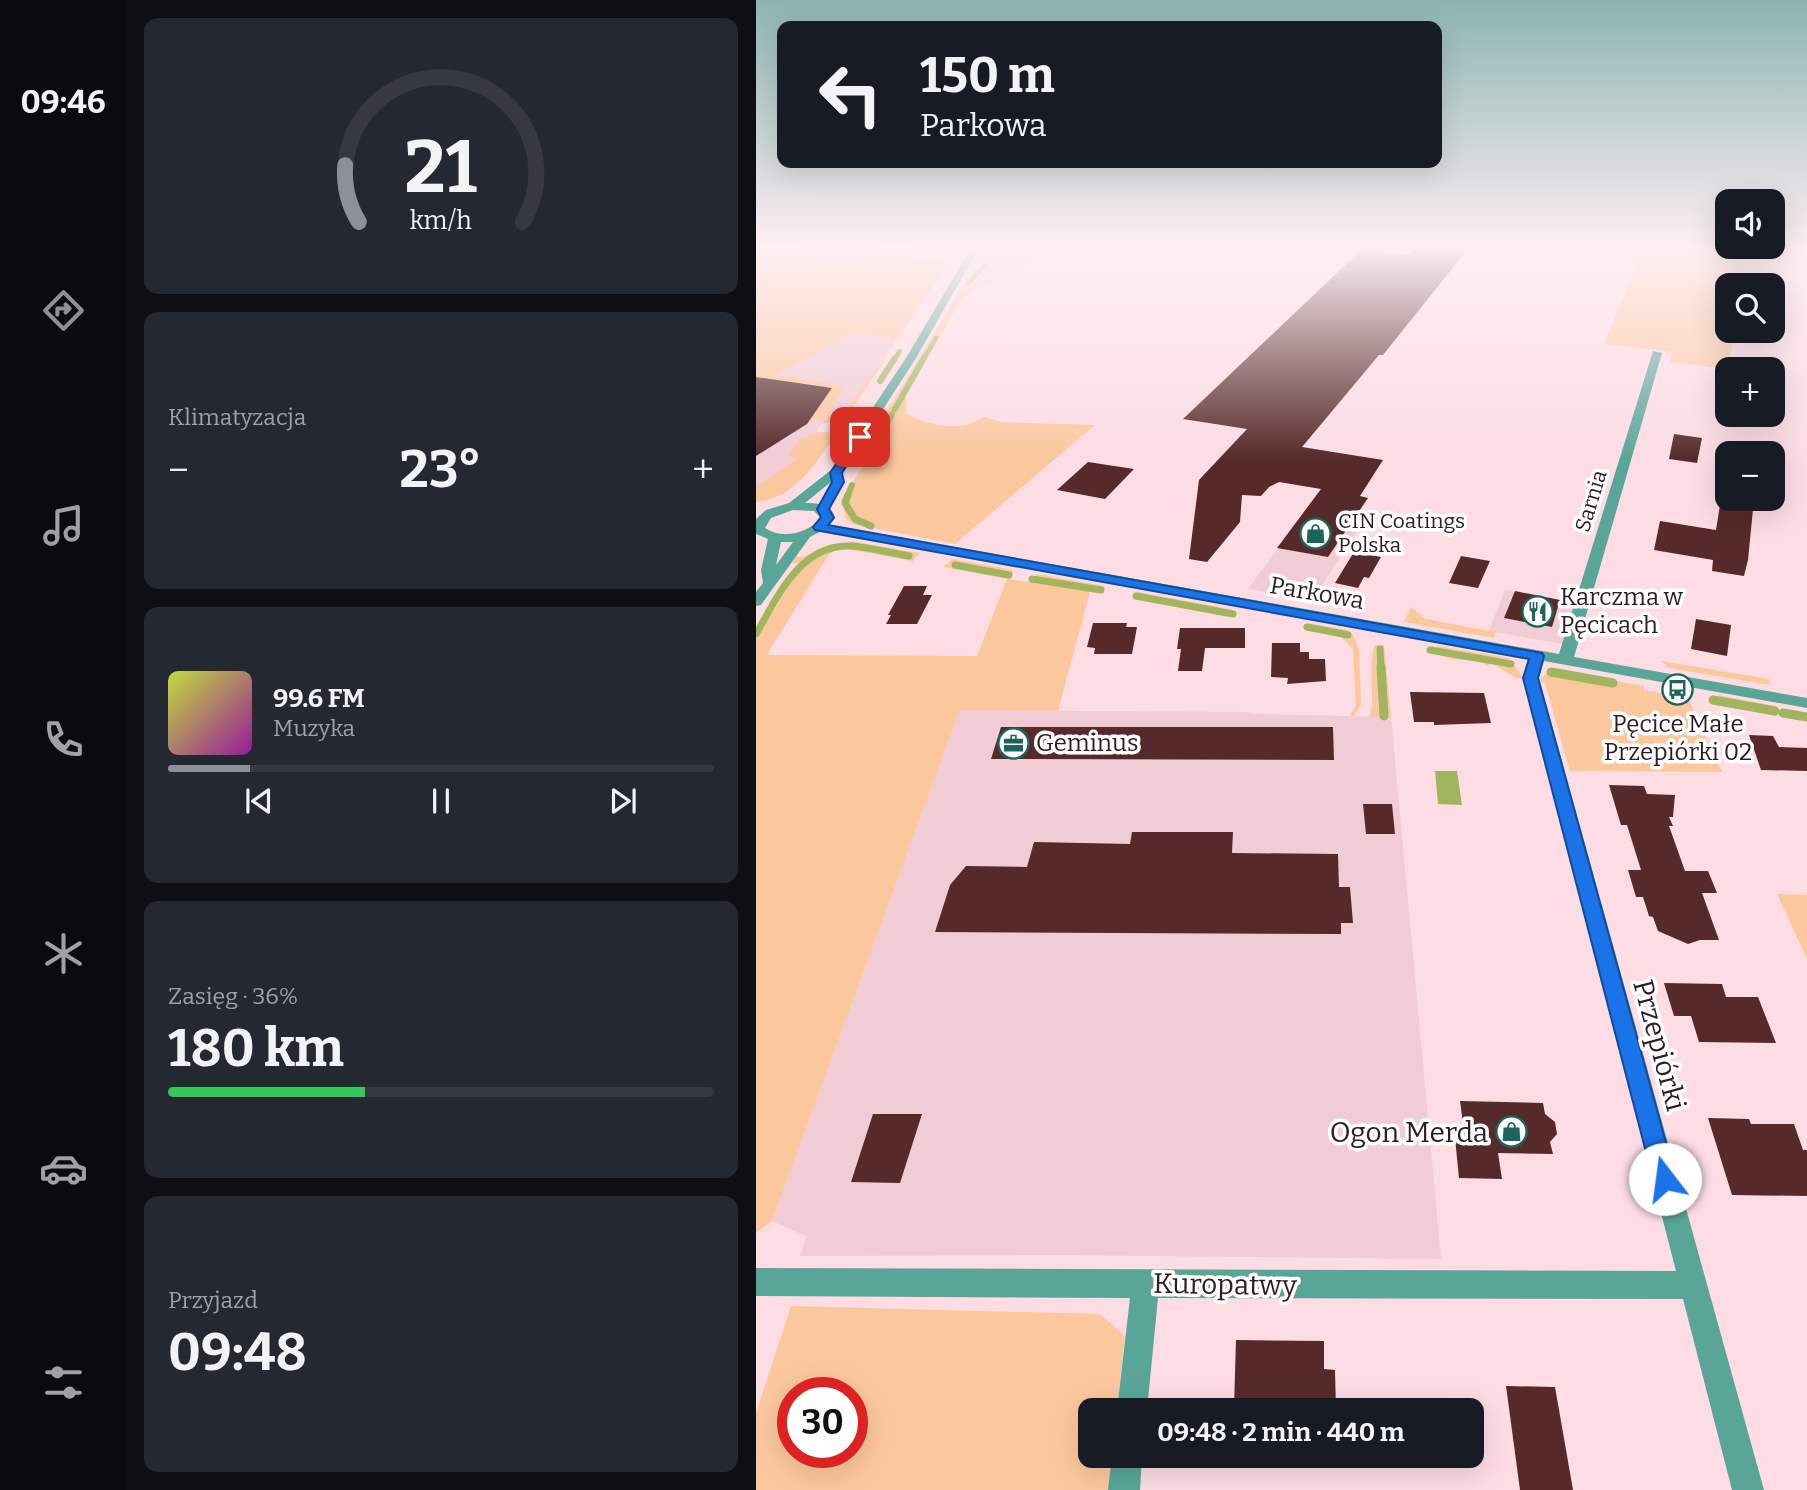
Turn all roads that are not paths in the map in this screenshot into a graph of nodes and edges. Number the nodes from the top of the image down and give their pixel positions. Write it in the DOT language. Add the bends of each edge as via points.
graph roads {
  1 [pos="933,320"];
  2 [pos="1657,353"];
  3 [pos="836,473"];
  4 [pos="828,500"];
  5 [pos="793,506"];
  6 [pos="757,521"];
  7 [pos="812,531"];
  8 [pos="775,537"];
  9 [pos="769,581"];
  10 [pos="756,602"];
  11 [pos="1536,656"];
  12 [pos="1565,661"];
  13 [pos="1807,703"];
  14 [pos="756,1282"];
  15 [pos="1145,1283"];
  16 [pos="1693,1285"];
  17 [pos="1133,1398"];
  18 [pos="1126,1468"];
  19 [pos="1124,1490"];
  20 [pos="1748,1490"];
  1 -- 3 [label="street"];
  2 -- 12 [label="street, Sarnia"];
  3 -- 4 [label="street" via="838,482"];
  3 -- 5 [label="street"];
  4 -- 5 [label="street"];
  4 -- 7 [label="street" via="828,518"];
  5 -- 6 [label="street"];
  6 -- 8 [label="street" via="761,532"];
  7 -- 8 [label="street, Parkowa"];
  7 -- 9 [label="street"];
  7 -- 11 [label="street, Parkowa"];
  8 -- 9 [label="street"];
  9 -- 10 [label="street"];
  11 -- 12 [label="street, Parkowa"];
  11 -- 16 [label="street, Przepiórki" via="1531,678"];
  12 -- 13 [label="street, Parkowa"];
  14 -- 15 [label="street, Kuropatwy"];
  15 -- 16 [label="street, Kuropatwy"];
  15 -- 17 [label="street"];
  16 -- 20 [label="street, Przepiórki"];
  18 -- 19 [label="street"];
}
